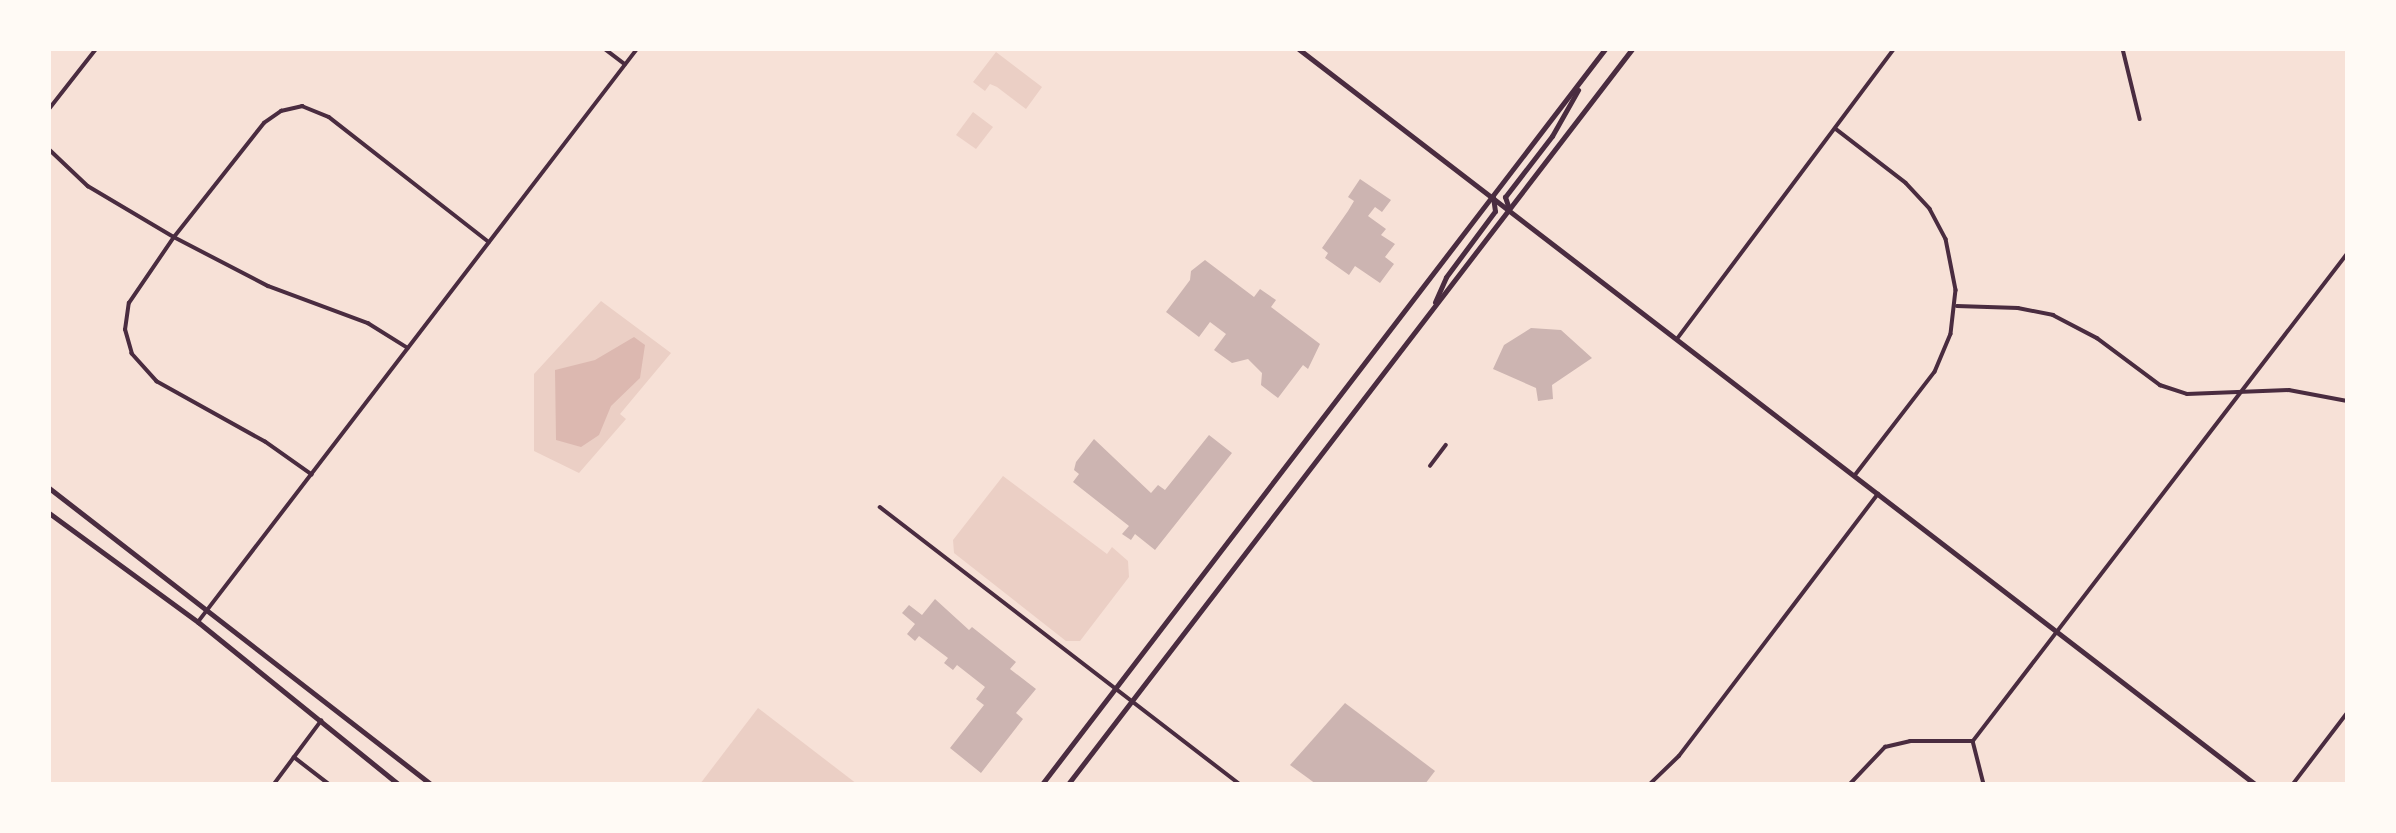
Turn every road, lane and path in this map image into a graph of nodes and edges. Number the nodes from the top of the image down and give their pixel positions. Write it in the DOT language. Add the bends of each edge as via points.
graph roads {
  1 [pos="96,49"];
  2 [pos="604,49"];
  3 [pos="636,49"];
  4 [pos="1299,49"];
  5 [pos="1311,49"];
  6 [pos="1605,49"];
  7 [pos="1632,49"];
  8 [pos="1894,49"];
  9 [pos="2087,49"];
  10 [pos="2117,49"];
  11 [pos="2123,49"];
  12 [pos="1307,55"];
  13 [pos="625,64"];
  14 [pos="1588,72"];
  15 [pos="49,109"];
  16 [pos="2140,119"];
  17 [pos="1836,129"];
  18 [pos="49,149"];
  19 [pos="1493,196"];
  20 [pos="1509,209"];
  21 [pos="174,237"];
  22 [pos="489,242"];
  23 [pos="2347,254"];
  24 [pos="1957,306"];
  25 [pos="1433,309"];
  26 [pos="1677,339"];
  27 [pos="408,348"];
  28 [pos="2241,393"];
  29 [pos="2347,401"];
  30 [pos="1446,445"];
  31 [pos="1430,466"];
  32 [pos="312,475"];
  33 [pos="1854,476"];
  34 [pos="49,488"];
  35 [pos="1878,494"];
  36 [pos="880,507"];
  37 [pos="49,513"];
  38 [pos="209,609"];
  39 [pos="198,622"];
  40 [pos="2057,631"];
  41 [pos="1114,689"];
  42 [pos="1131,702"];
  43 [pos="2347,713"];
  44 [pos="322,720"];
  45 [pos="1973,741"];
  46 [pos="294,757"];
  47 [pos="274,784"];
  48 [pos="329,784"];
  49 [pos="398,784"];
  50 [pos="430,784"];
  51 [pos="1042,784"];
  52 [pos="1068,784"];
  53 [pos="1240,784"];
  54 [pos="1650,784"];
  55 [pos="1850,784"];
  56 [pos="1984,784"];
  57 [pos="2255,784"];
  58 [pos="2293,784"];
  1 -- 15 [label="street"];
  2 -- 13 [label="street"];
  3 -- 13 [label="street"];
  4 -- 12 [label="street"];
  5 -- 12 [label="street"];
  6 -- 14 [label="main road"];
  7 -- 20 [label="main road"];
  8 -- 17 [label="street"];
  9 -- 10 [label="street"];
  11 -- 16 [label="street"];
  12 -- 19 [label="street"];
  13 -- 22 [label="street"];
  14 -- 19 [label="main road"];
  14 -- 20 [label="main road" via="1552,136 1505,197"];
  17 -- 24 [label="street" via="1906,183 1930,209 1951,255"];
  17 -- 26 [label="street"];
  18 -- 21 [label="street" via="88,186"];
  19 -- 20 [label="street"];
  19 -- 25 [label="main road" via="1494,211 1446,277"];
  19 -- 41 [label="main road"];
  20 -- 25 [label="main road"];
  20 -- 26 [label="street"];
  21 -- 22 [label="street" via="264,123 281,111 302,106 337,122"];
  21 -- 27 [label="street" via="268,286 368,323"];
  21 -- 32 [label="street" via="129,303 125,330 139,366 157,382 265,442"];
  22 -- 27 [label="street"];
  23 -- 28 [label="street"];
  24 -- 28 [label="street" via="2053,315 2097,338 2160,385 2187,394"];
  24 -- 33 [label="street" via="1935,372"];
  25 -- 42 [label="main road"];
  26 -- 33 [label="street"];
  27 -- 32 [label="street"];
  28 -- 29 [label="street" via="2289,390"];
  28 -- 40 [label="street"];
  30 -- 31 [label="street"];
  32 -- 38 [label="street"];
  33 -- 35 [label="street"];
  34 -- 38 [label="main road"];
  35 -- 40 [label="street"];
  35 -- 54 [label="street" via="1679,756"];
  36 -- 41 [label="street"];
  37 -- 39 [label="main road"];
  38 -- 39 [label="street"];
  38 -- 50 [label="main road"];
  39 -- 44 [label="main road"];
  40 -- 45 [label="street"];
  40 -- 57 [label="street"];
  41 -- 42 [label="street"];
  41 -- 51 [label="main road"];
  42 -- 52 [label="main road"];
  42 -- 53 [label="street"];
  43 -- 58 [label="street"];
  44 -- 46 [label="street"];
  44 -- 49 [label="main road"];
  45 -- 55 [label="street" via="1910,741 1885,747"];
  45 -- 56 [label="street"];
  46 -- 47 [label="street"];
  46 -- 48 [label="street"];
}
